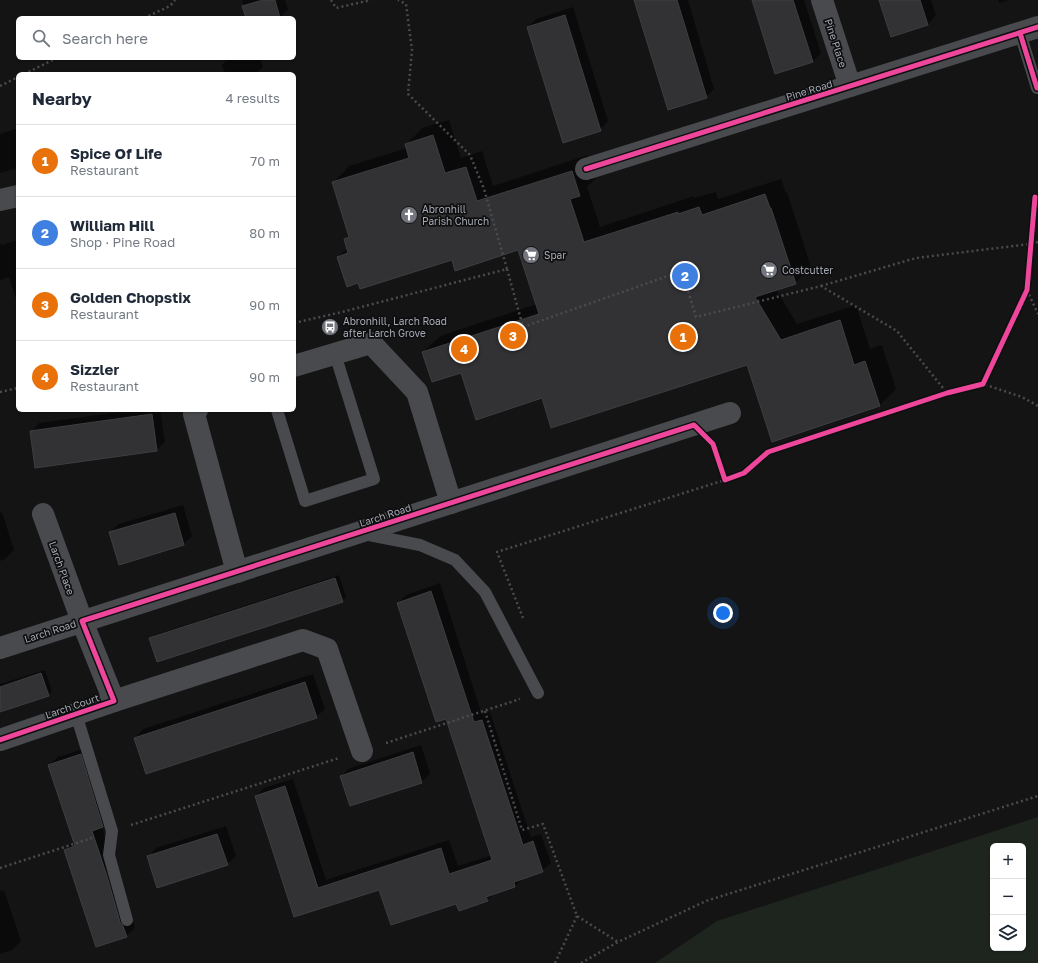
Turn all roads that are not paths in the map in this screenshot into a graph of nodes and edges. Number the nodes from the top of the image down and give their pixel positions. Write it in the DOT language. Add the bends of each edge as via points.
graph roads {
  1 [pos="822,0"];
  2 [pos="1029,30"];
  3 [pos="850,86"];
  4 [pos="1037,88"];
  5 [pos="586,169"];
  6 [pos="16,196"];
  7 [pos="0,200"];
  8 [pos="335,354"];
  9 [pos="296,365"];
  10 [pos="196,412"];
  11 [pos="278,412"];
  12 [pos="730,413"];
  13 [pos="451,503"];
  14 [pos="43,514"];
  15 [pos="359,533"];
  16 [pos="237,572"];
  17 [pos="82,621"];
  18 [pos="0,648"];
  19 [pos="538,693"];
  20 [pos="114,700"];
  21 [pos="76,714"];
  22 [pos="0,740"];
  23 [pos="362,751"];
  24 [pos="127,920"];
  1 -- 3 [label="street, Pine Place"];
  2 -- 3 [label="street, Pine Road"];
  2 -- 4 [label="lane"];
  3 -- 5 [label="street, Pine Road"];
  6 -- 7 [label="street"];
  8 -- 9 [label="street"];
  8 -- 11 [label="lane" via="374,479 305,501"];
  8 -- 13 [label="street" via="370,343 417,392"];
  10 -- 16 [label="street"];
  12 -- 13 [label="street, Larch Road"];
  13 -- 15 [label="street, Larch Road"];
  14 -- 17 [label="street, Larch Place"];
  15 -- 16 [label="street, Larch Road"];
  15 -- 19 [label="lane" via="420,545 455,560 485,592"];
  16 -- 17 [label="street, Larch Road"];
  17 -- 18 [label="street, Larch Road"];
  17 -- 20 [label="street, Larch Court"];
  20 -- 21 [label="street, Larch Court"];
  20 -- 23 [label="street, Larch Court" via="303,640 327,649"];
  21 -- 22 [label="street, Larch Court"];
  21 -- 24 [label="lane" via="112,831 109,855"];
}
